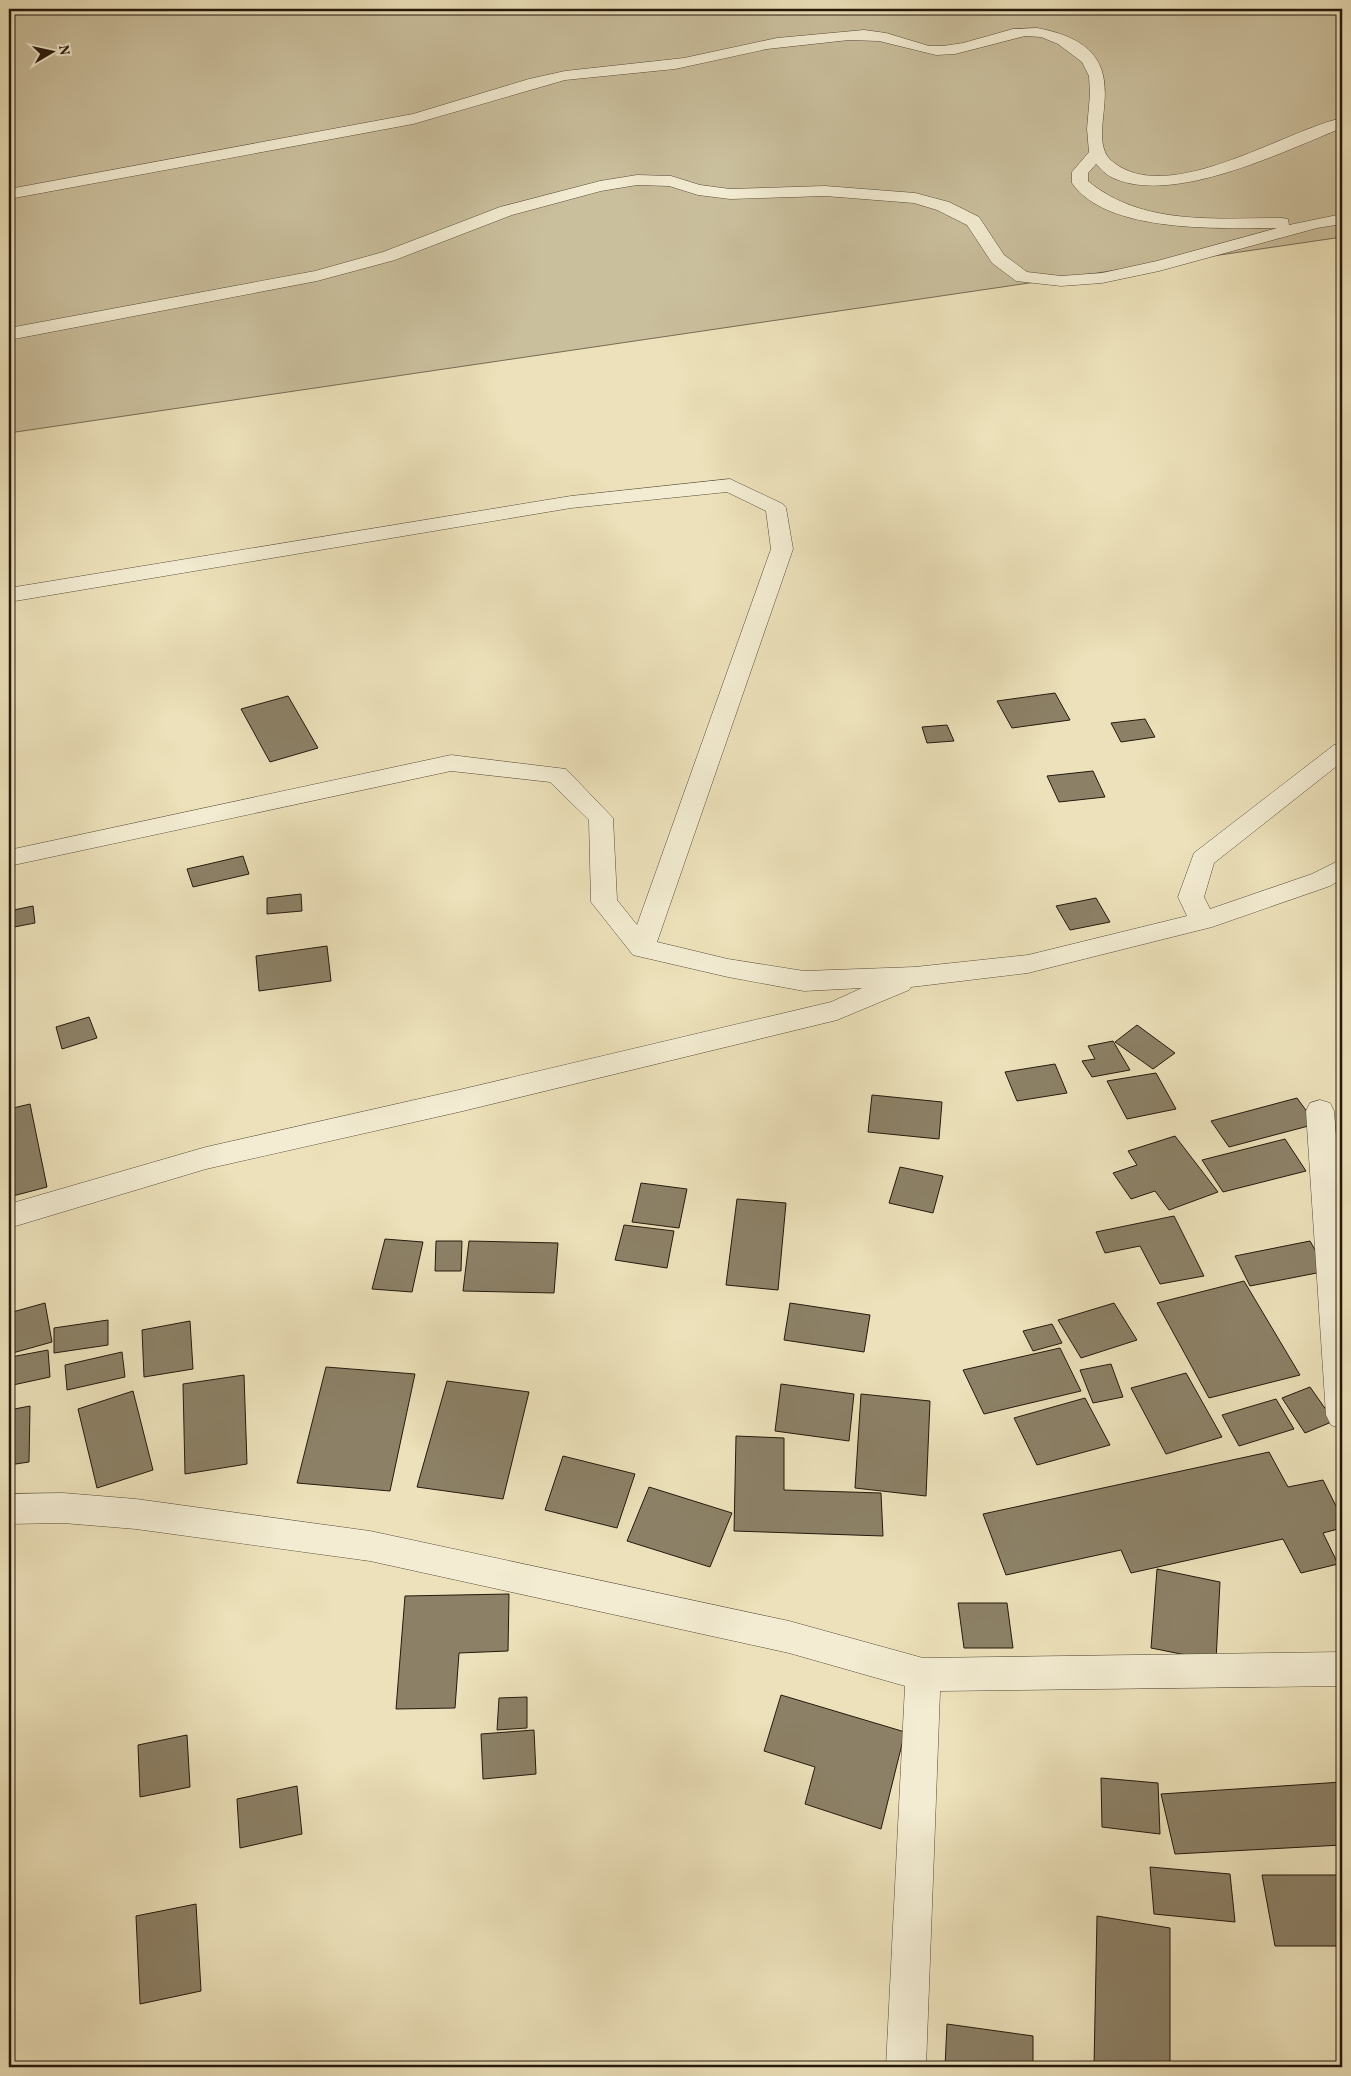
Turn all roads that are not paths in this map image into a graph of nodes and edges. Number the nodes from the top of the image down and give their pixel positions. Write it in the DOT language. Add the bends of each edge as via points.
graph roads {
  1 [pos="1342,124"];
  2 [pos="1097,153"];
  3 [pos="9,194"];
  4 [pos="1342,219"];
  5 [pos="1316,223"];
  6 [pos="9,334"];
  7 [pos="9,595"];
  8 [pos="1342,750"];
  9 [pos="9,858"];
  10 [pos="1342,868"];
  11 [pos="1203,922"];
  12 [pos="642,948"];
  13 [pos="915,977"];
  14 [pos="1320,1111"];
  15 [pos="9,1216"];
  16 [pos="1342,1415"];
  17 [pos="9,1509"];
  18 [pos="1342,1669"];
  19 [pos="923,1675"];
  20 [pos="906,2067"];
  1 -- 2 [label="street" via="1200,175 1172,180 1140,180 1117,173"];
  2 -- 3 [label="street" via="1094,132 1100,81 1095,66 1083,52 1068,43 1035,32 1016,33 943,51 858,35 749,47 674,64 554,78 428,116"];
  2 -- 5 [label="street" via="1080,172 1080,183 1088,193 1130,212 1166,219 1211,222"];
  4 -- 5 [label="street"];
  5 -- 6 [label="street" via="1159,266 1102,278 1062,281 1022,277 998,259 973,221 943,206 915,198 825,191 730,194 698,190 672,181 637,180 600,186 506,211 389,256 317,276"];
  7 -- 12 [label="street" via="571,502 730,485 776,508 782,549"];
  8 -- 11 [label="street" via="1203,859 1191,897"];
  9 -- 12 [label="street" via="451,763 557,775 601,818 604,902"];
  10 -- 11 [label="street" via="1321,880"];
  11 -- 13 [label="street" via="1028,964"];
  12 -- 13 [label="street" via="804,981"];
  13 -- 15 [label="street" via="837,1010 206,1158"];
  14 -- 16 [label="street"];
  17 -- 19 [label="street" via="63,1508 136,1514 370,1546 789,1637"];
  18 -- 19 [label="street"];
  19 -- 20 [label="street"];
}
